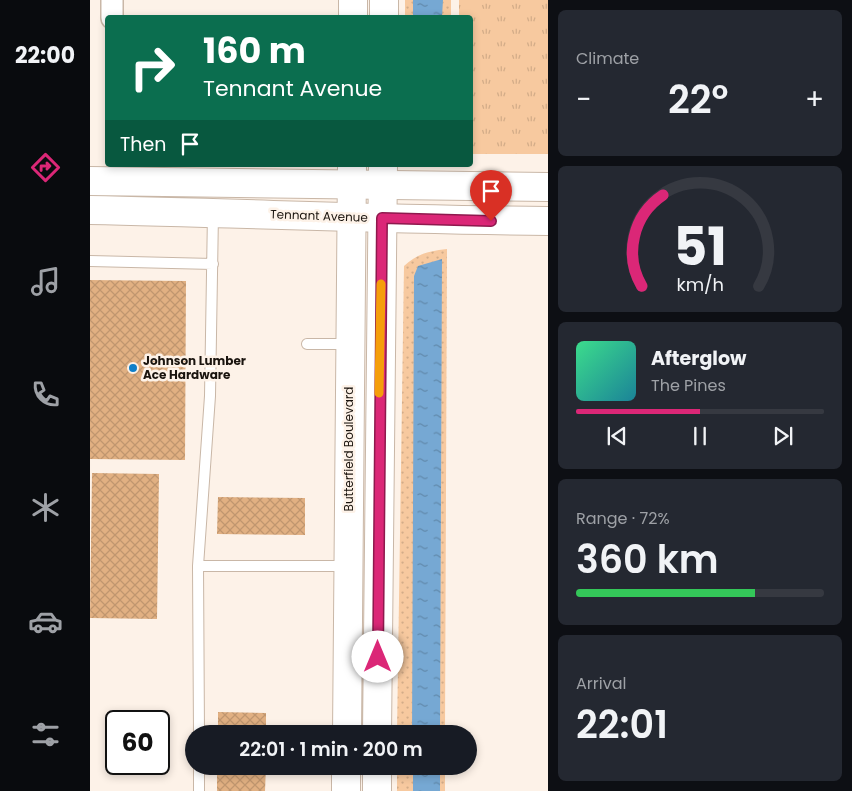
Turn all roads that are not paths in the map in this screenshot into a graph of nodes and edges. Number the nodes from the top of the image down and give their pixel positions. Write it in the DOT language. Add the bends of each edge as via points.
graph roads {
  1 [pos="112,0"];
  2 [pos="354,0"];
  3 [pos="384,0"];
  4 [pos="112,15"];
  5 [pos="353,15"];
  6 [pos="384,15"];
  7 [pos="104,175"];
  8 [pos="352,175"];
  9 [pos="383,175"];
  10 [pos="548,187"];
  11 [pos="90,210"];
  12 [pos="213,212"];
  13 [pos="351,217"];
  14 [pos="382,218"];
  15 [pos="548,221"];
  16 [pos="90,261"];
  17 [pos="213,264"];
  18 [pos="306,344"];
  19 [pos="350,344"];
  20 [pos="198,566"];
  21 [pos="348,566"];
  22 [pos="199,725"];
  23 [pos="347,725"];
  24 [pos="377,725"];
  25 [pos="199,775"];
  26 [pos="346,775"];
  27 [pos="377,775"];
  28 [pos="199,791"];
  29 [pos="346,791"];
  30 [pos="377,791"];
  1 -- 4 [label="street"];
  2 -- 5 [label="main road"];
  3 -- 6 [label="main road"];
  7 -- 8 [label="main road"];
  8 -- 9 [label="main road"];
  8 -- 13 [label="main road, Butterfield Boulevard"];
  9 -- 10 [label="main road"];
  9 -- 14 [label="main road"];
  11 -- 12 [label="main road, Tennant Avenue"];
  12 -- 13 [label="main road, Tennant Avenue"];
  12 -- 17 [label="lane"];
  13 -- 14 [label="main road, Tennant Avenue"];
  13 -- 19 [label="main road, Butterfield Boulevard"];
  14 -- 15 [label="main road, Tennant Avenue"];
  14 -- 24 [label="main road"];
  16 -- 17 [label="lane"];
  17 -- 20 [label="lane" via="210,396"];
  18 -- 19 [label="lane"];
  19 -- 21 [label="main road, Butterfield Boulevard"];
  20 -- 21 [label="lane"];
  20 -- 22 [label="lane"];
  21 -- 23 [label="main road, Butterfield Boulevard"];
  25 -- 28 [label="lane"];
  26 -- 29 [label="main road"];
  27 -- 30 [label="main road"];
}
